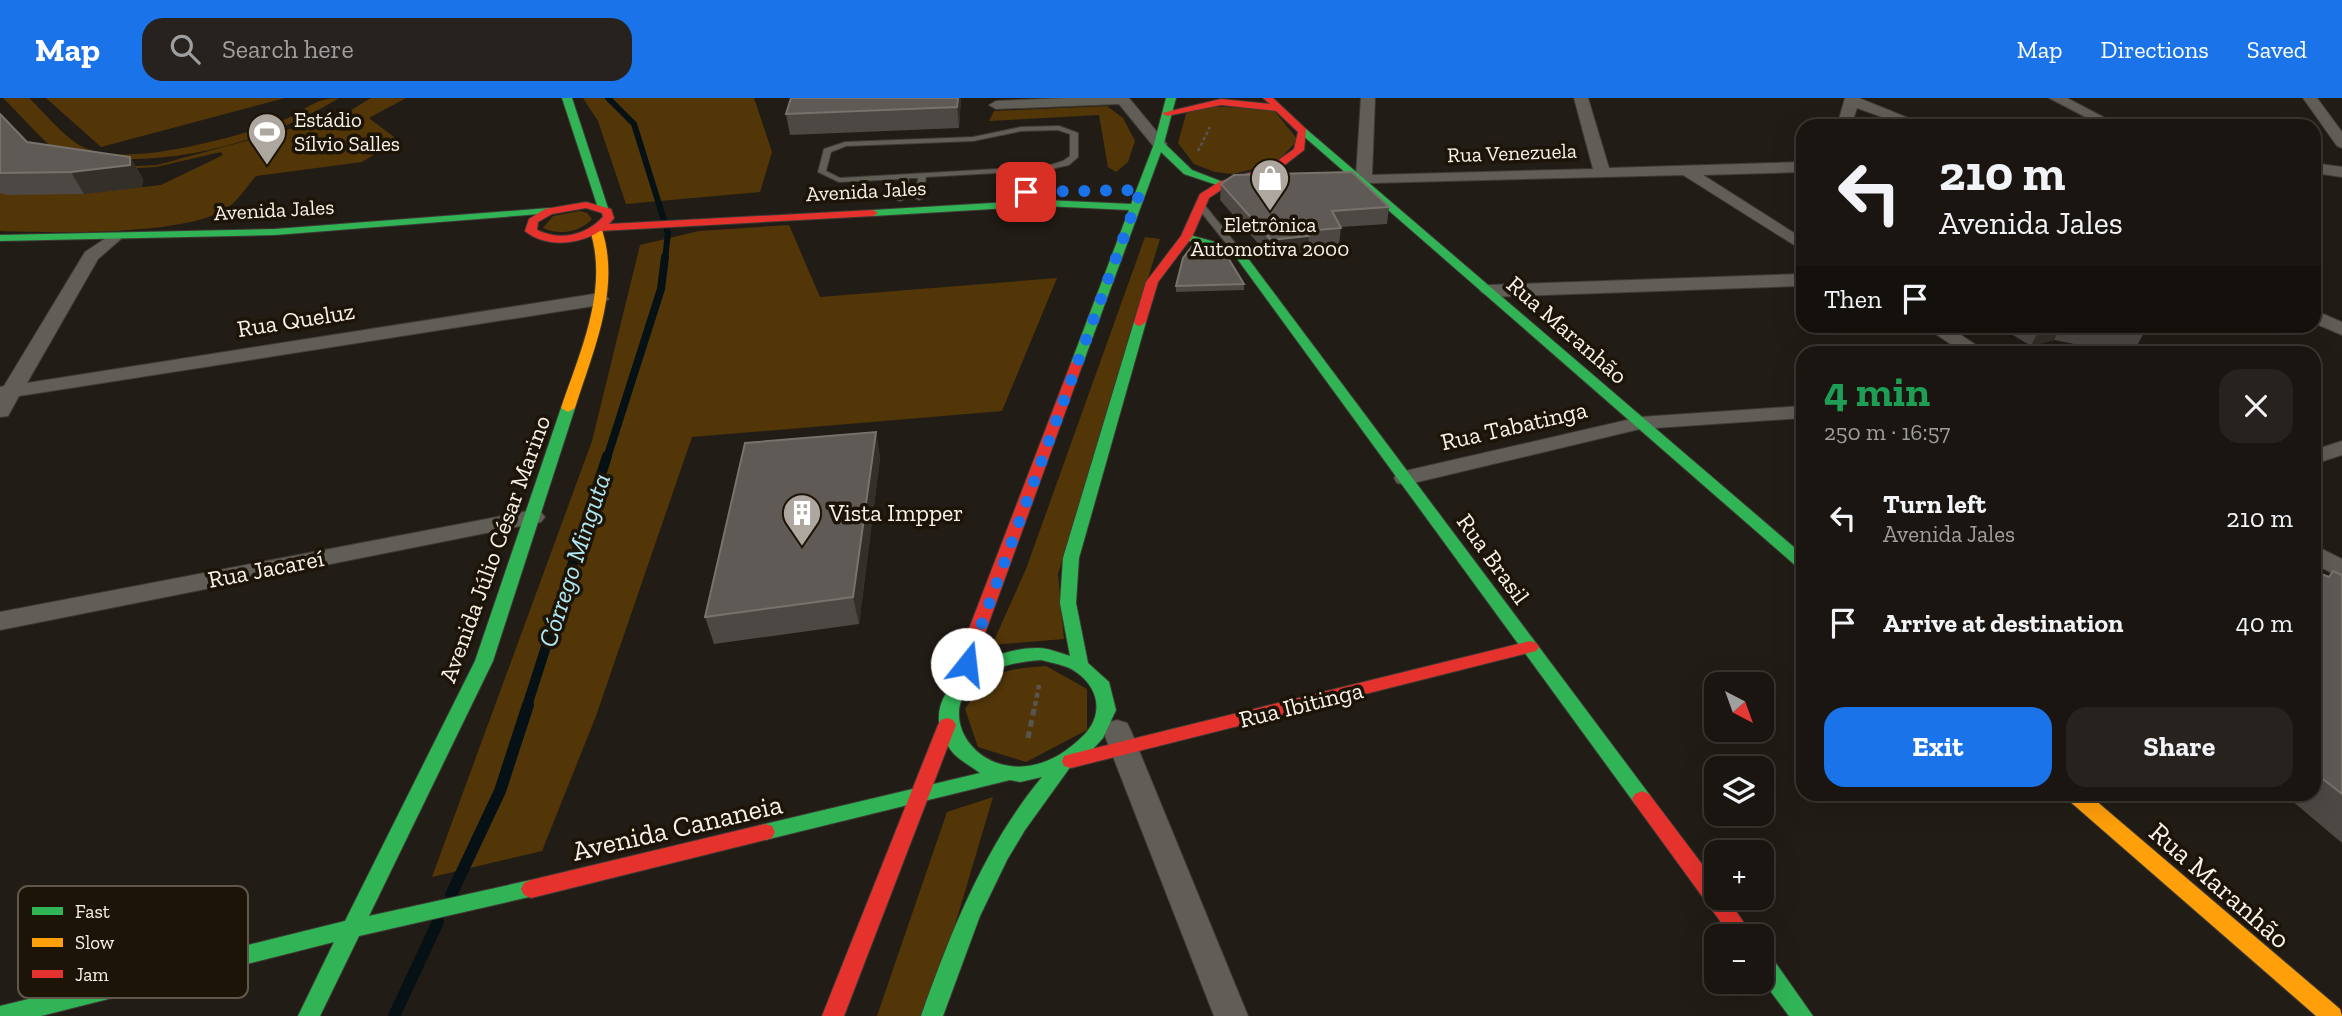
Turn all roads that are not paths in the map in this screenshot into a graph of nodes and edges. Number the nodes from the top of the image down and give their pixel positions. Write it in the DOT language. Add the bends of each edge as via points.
graph roads {
  1 [pos="567,98"];
  2 [pos="1368,98"];
  3 [pos="1581,98"];
  4 [pos="2056,98"];
  5 [pos="2094,98"];
  6 [pos="2310,98"];
  7 [pos="1122,99"];
  8 [pos="1852,100"];
  9 [pos="1272,103"];
  10 [pos="996,105"];
  11 [pos="1169,105"];
  12 [pos="1846,119"];
  13 [pos="1903,119"];
  14 [pos="2094,119"];
  15 [pos="2100,119"];
  16 [pos="1303,131"];
  17 [pos="2342,143"];
  18 [pos="1159,144"];
  19 [pos="1796,167"];
  20 [pos="2321,169"];
  21 [pos="592,170"];
  22 [pos="1685,170"];
  23 [pos="1602,171"];
  24 [pos="2342,172"];
  25 [pos="922,176"];
  26 [pos="905,177"];
  27 [pos="1364,180"];
  28 [pos="1325,181"];
  29 [pos="1287,182"];
  30 [pos="1223,184"];
  31 [pos="1141,190"];
  32 [pos="919,198"];
  33 [pos="900,199"];
  34 [pos="1200,204"];
  35 [pos="557,209"];
  36 [pos="678,216"];
  37 [pos="1135,218"];
  38 [pos="602,220"];
  39 [pos="1164,233"];
  40 [pos="472,234"];
  41 [pos="511,235"];
  42 [pos="536,236"];
  43 [pos="1186,237"];
  44 [pos="0,238"];
  45 [pos="552,239"];
  46 [pos="1796,241"];
  47 [pos="115,247"];
  48 [pos="159,251"];
  49 [pos="1237,251"];
  50 [pos="601,275"];
  51 [pos="1796,280"];
  52 [pos="1489,291"];
  53 [pos="600,299"];
  54 [pos="2321,319"];
  55 [pos="2342,329"];
  56 [pos="1946,333"];
  57 [pos="1967,346"];
  58 [pos="5,393"];
  59 [pos="0,411"];
  60 [pos="1796,412"];
  61 [pos="1640,423"];
  62 [pos="2342,448"];
  63 [pos="2321,455"];
  64 [pos="1405,478"];
  65 [pos="533,517"];
  66 [pos="1796,557"];
  67 [pos="0,621"];
  68 [pos="1530,647"];
  69 [pos="1080,665"];
  70 [pos="964,681"];
  71 [pos="1107,717"];
  72 [pos="947,725"];
  73 [pos="1124,749"];
  74 [pos="1066,763"];
  75 [pos="1015,773"];
  76 [pos="920,796"];
  77 [pos="2082,801"];
  78 [pos="1735,924"];
  79 [pos="355,928"];
  80 [pos="248,955"];
  81 [pos="1774,978"];
  82 [pos="73,998"];
  83 [pos="0,1016"];
  84 [pos="309,1016"];
  85 [pos="833,1016"];
  86 [pos="932,1016"];
  87 [pos="1230,1016"];
  88 [pos="1802,1016"];
  89 [pos="2332,1016"];
  1 -- 21 [label="street, Avenida Júlio César Marino"];
  2 -- 27 [label="street"];
  3 -- 23 [label="street"];
  4 -- 14 [label="street"];
  5 -- 15 [label="street"];
  6 -- 17 [label="street"];
  7 -- 10 [label="street"];
  7 -- 18 [label="street"];
  8 -- 12 [label="street"];
  8 -- 13 [label="street"];
  9 -- 11 [label="street" via="1223,99"];
  9 -- 16 [label="street, Rua Maranhão"];
  11 -- 18 [label="street"];
  16 -- 27 [label="street, Rua Maranhão"];
  16 -- 30 [label="street" via="1299,150 1285,163"];
  18 -- 30 [label="street" via="1188,172"];
  18 -- 31 [label="street"];
  19 -- 22 [label="street, Rua Venezuela"];
  20 -- 24 [label="street"];
  21 -- 35 [label="street" via="576,198"];
  21 -- 38 [label="street, Avenida Júlio César Marino"];
  22 -- 23 [label="street, Rua Venezuela"];
  22 -- 46 [label="street"];
  23 -- 27 [label="street, Rua Venezuela"];
  25 -- 26 [label="lane"];
  25 -- 26 [label="lane" via="1066,163 1074,157 1073,133 1059,128 1021,129 973,139 845,144 827,152 822,172 839,180"];
  25 -- 32 [label="lane"];
  26 -- 33 [label="lane"];
  27 -- 28 [label="street, Rua Venezuela"];
  27 -- 52 [label="street, Rua Maranhão"];
  29 -- 30 [label="street"];
  30 -- 34 [label="street"];
  31 -- 32 [label="street, Avenida Jales"];
  31 -- 37 [label="street"];
  32 -- 33 [label="street, Avenida Jales"];
  33 -- 36 [label="street, Avenida Jales"];
  34 -- 43 [label="street"];
  34 -- 49 [label="lane"];
  35 -- 38 [label="street, Avenida Jales" via="586,205"];
  35 -- 42 [label="street" via="533,221 531,231"];
  35 -- 47 [label="street, Avenida Jales"];
  36 -- 37 [label="street, Avenida Jales" via="1044,203"];
  36 -- 38 [label="street, Avenida Jales"];
  37 -- 70 [label="street" via="971,647"];
  38 -- 45 [label="street" via="570,238"];
  38 -- 50 [label="street, Avenida Júlio César Marino"];
  39 -- 43 [label="street"];
  40 -- 48 [label="street, Avenida Jales"];
  41 -- 42 [label="street"];
  42 -- 45 [label="street"];
  43 -- 49 [label="street"];
  43 -- 69 [label="street" via="1152,282 1078,528 1068,603"];
  44 -- 47 [label="street, Avenida Jales"];
  45 -- 50 [label="street" via="588,256"];
  47 -- 58 [label="street" via="84,256"];
  49 -- 64 [label="street, Rua Brasil"];
  50 -- 53 [label="street, Avenida Júlio César Marino"];
  51 -- 52 [label="street"];
  52 -- 61 [label="street, Rua Maranhão"];
  53 -- 58 [label="street, Rua Queluz"];
  53 -- 65 [label="street, Avenida Júlio César Marino"];
  54 -- 55 [label="street"];
  56 -- 57 [label="street"];
  58 -- 59 [label="street"];
  60 -- 61 [label="street, Rua Tabatinga"];
  61 -- 64 [label="street, Rua Tabatinga"];
  61 -- 66 [label="street, Rua Maranhão"];
  62 -- 63 [label="street"];
  64 -- 68 [label="street, Rua Brasil"];
  65 -- 67 [label="street, Rua Jacareí"];
  65 -- 79 [label="street, Avenida Júlio César Marino" via="484,662"];
  68 -- 73 [label="street, Rua Ibitinga"];
  68 -- 78 [label="street, Rua Brasil"];
  69 -- 70 [label="street" via="1041,654 999,660"];
  69 -- 71 [label="street" via="1102,687"];
  70 -- 72 [label="street" via="948,710"];
  71 -- 73 [label="street"];
  71 -- 74 [label="street" via="1089,748"];
  72 -- 75 [label="street" via="953,743 967,757 986,768"];
  72 -- 76 [label="street"];
  73 -- 74 [label="street, Rua Ibitinga"];
  73 -- 87 [label="street"];
  74 -- 75 [label="street, Rua Ibitinga"];
  74 -- 86 [label="street" via="1016,819 992,860"];
  75 -- 76 [label="street, Avenida Cananeia"];
  76 -- 79 [label="street, Avenida Cananeia"];
  76 -- 85 [label="street"];
  77 -- 89 [label="street, Rua Maranhão"];
  79 -- 80 [label="street, Avenida Cananeia"];
  79 -- 84 [label="street, Avenida Júlio César Marino"];
  81 -- 88 [label="street"];
  82 -- 83 [label="street, Avenida Cananeia"];
}
